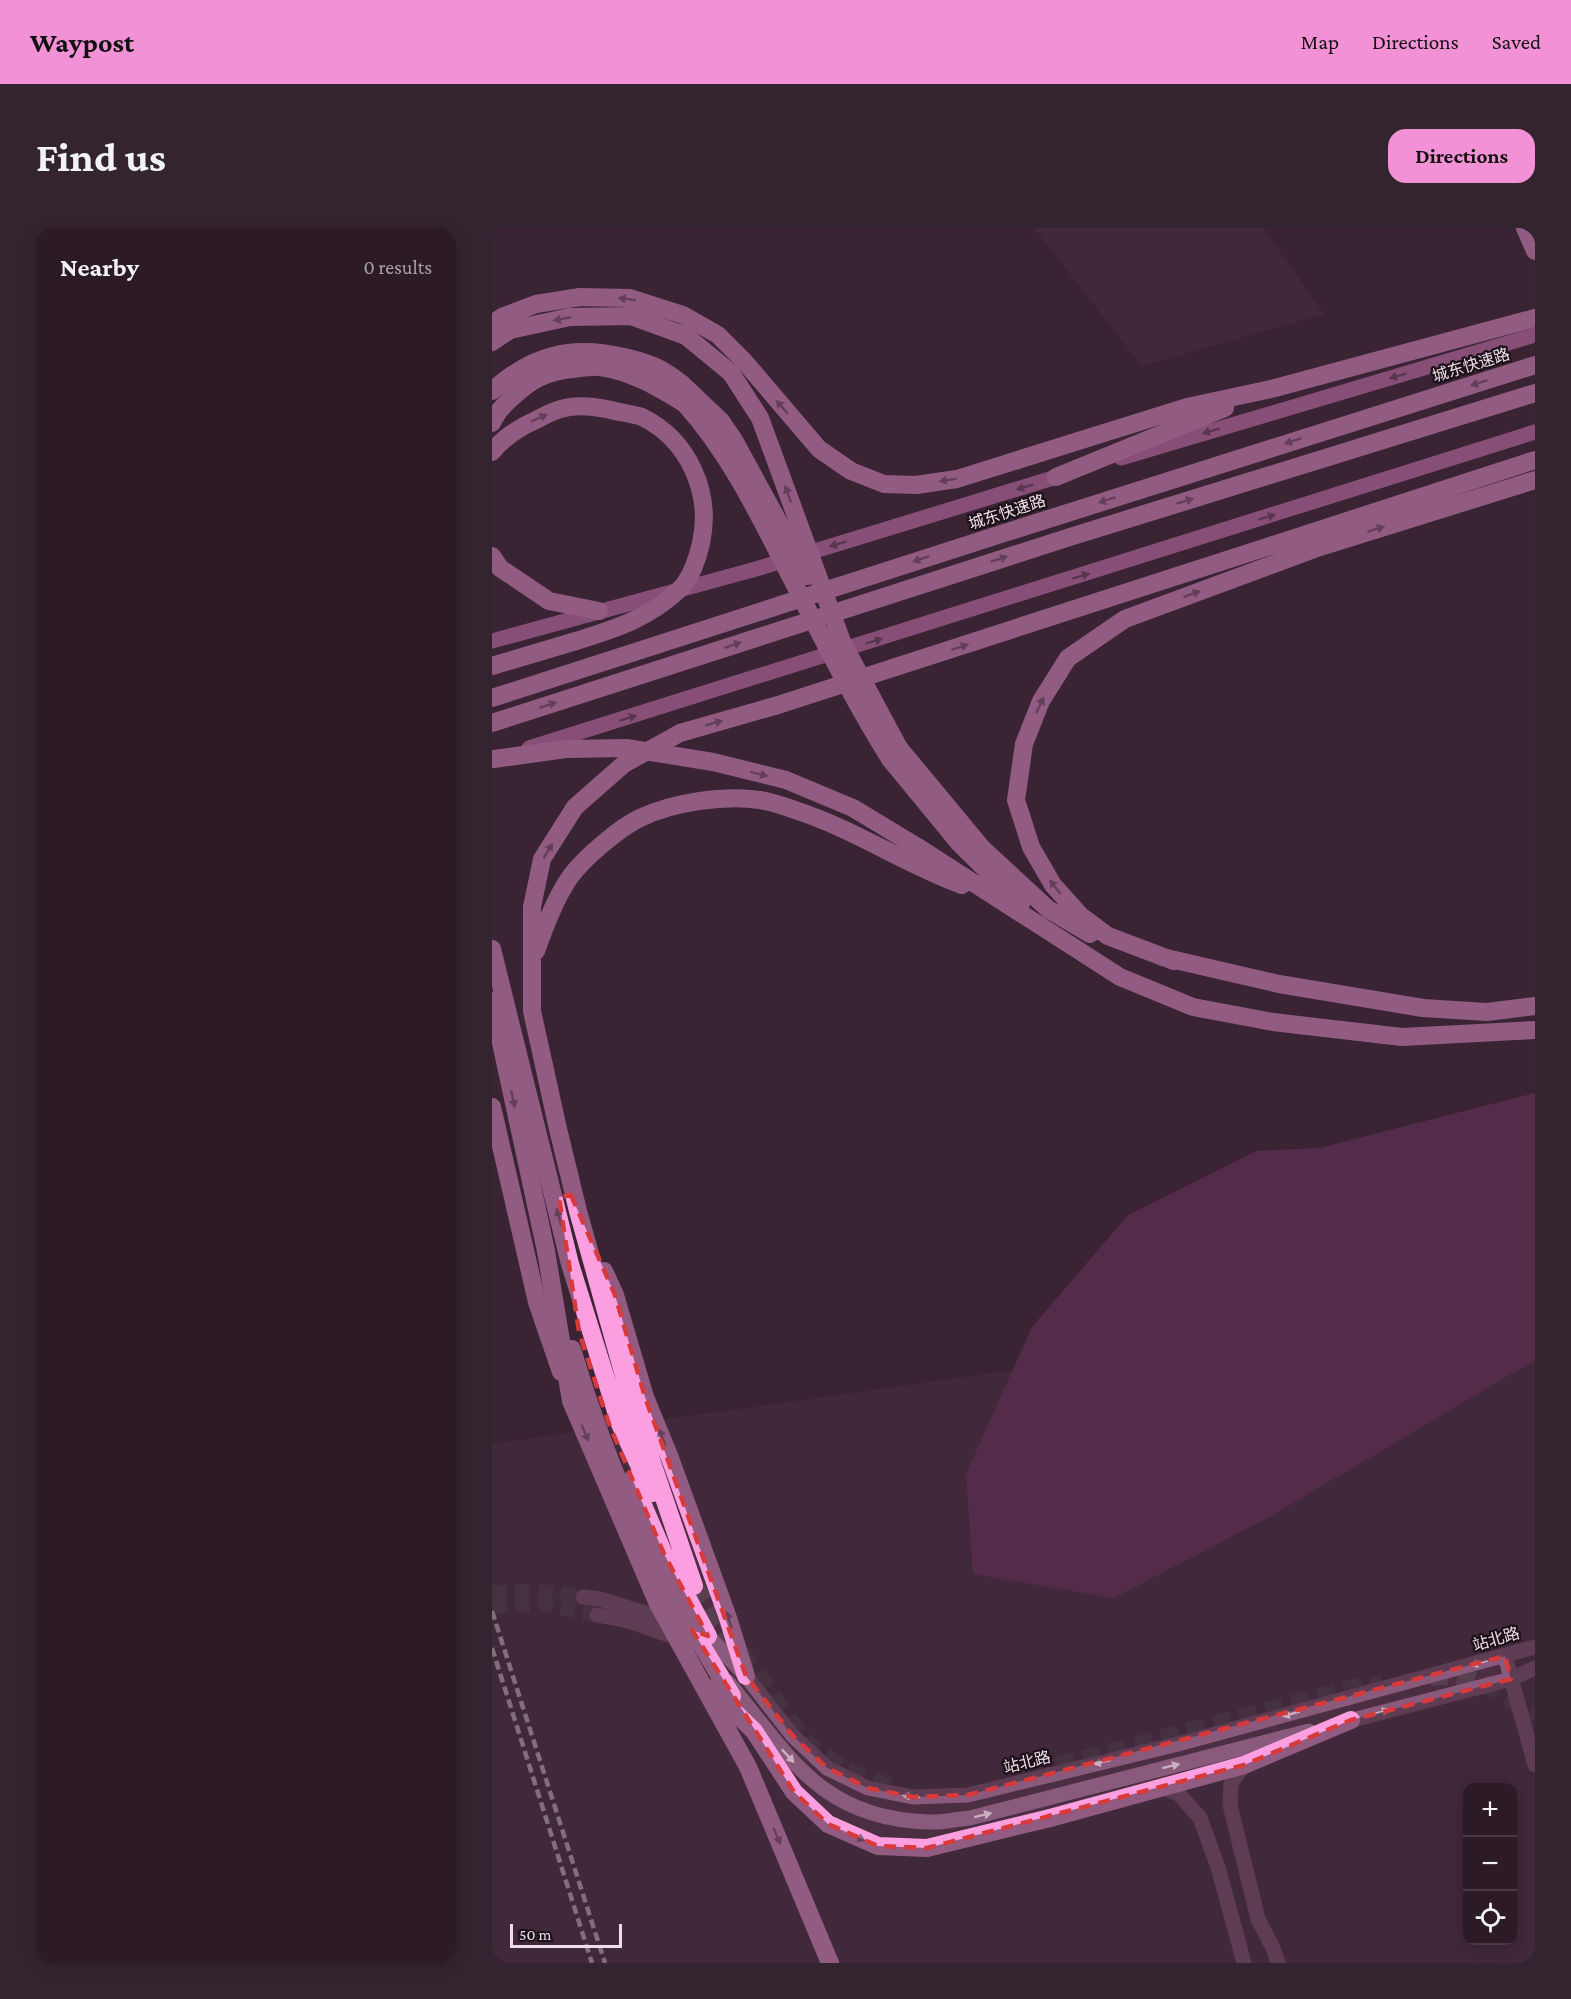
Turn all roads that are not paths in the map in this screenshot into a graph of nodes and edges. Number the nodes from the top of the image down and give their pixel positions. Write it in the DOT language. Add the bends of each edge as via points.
graph roads {
  1 [pos="1525,228"];
  2 [pos="1535,251"];
  3 [pos="1535,318"];
  4 [pos="492,324"];
  5 [pos="1535,335"];
  6 [pos="492,342"];
  7 [pos="1535,365"];
  8 [pos="1271,389"];
  9 [pos="492,391"];
  10 [pos="1535,393"];
  11 [pos="492,423"];
  12 [pos="1535,432"];
  13 [pos="492,452"];
  14 [pos="1535,460"];
  15 [pos="1056,477"];
  16 [pos="1535,480"];
  17 [pos="492,556"];
  18 [pos="599,611"];
  19 [pos="492,641"];
  20 [pos="844,647"];
  21 [pos="492,666"];
  22 [pos="492,698"];
  23 [pos="492,723"];
  24 [pos="894,753"];
  25 [pos="493,759"];
  26 [pos="997,898"];
  27 [pos="1046,930"];
  28 [pos="492,949"];
  29 [pos="1174,961"];
  30 [pos="531,964"];
  31 [pos="498,1004"];
  32 [pos="1535,1006"];
  33 [pos="1535,1030"];
  34 [pos="492,1107"];
  35 [pos="578,1211"];
  36 [pos="566,1245"];
  37 [pos="549,1269"];
  38 [pos="571,1401"];
  39 [pos="583,1597"];
  40 [pos="658,1604"];
  41 [pos="597,1615"];
  42 [pos="708,1636"];
  43 [pos="1535,1647"];
  44 [pos="1505,1656"];
  45 [pos="1535,1668"];
  46 [pos="746,1676"];
  47 [pos="1511,1679"];
  48 [pos="1351,1720"];
  49 [pos="754,1731"];
  50 [pos="1244,1765"];
  51 [pos="1535,1765"];
  52 [pos="1162,1787"];
  53 [pos="1258,1919"];
  54 [pos="830,1963"];
  55 [pos="1244,1963"];
  56 [pos="1268,1963"];
  57 [pos="1278,1963"];
  1 -- 2 [label="highway"];
  3 -- 8 [label="highway"];
  8 -- 4 [label="highway, one-way" via="1188,407 957,479 916,485 884,484 851,471 819,449 718,335 683,315 630,298 580,297 536,304"];
  5 -- 15 [label="main road, one-way"];
  20 -- 6 [label="highway, one-way, bridge" via="760,418 731,373 686,336 631,316 570,316 510,330"];
  7 -- 22 [label="highway, 城东快速路, one-way"];
  8 -- 15 [label="highway"];
  9 -- 20 [label="highway, bridge" via="530,364 571,351 599,352 663,368 721,421 734,440"];
  23 -- 10 [label="highway, one-way" via="1058,540"];
  11 -- 24 [label="highway, bridge" via="513,396 535,378 557,370 598,366 622,372 685,404 729,460 857,706"];
  25 -- 12 [label="main road, one-way"];
  13 -- 21 [label="highway, one-way, bridge" via="525,424 562,408 600,407 641,417 672,438 693,466 705,523 693,568 683,587 657,608 624,626"];
  30 -- 14 [label="highway, one-way, bridge" via="532,907 542,859 575,807 624,764 680,733 778,705"];
  15 -- 18 [label="main road, one-way" via="756,569"];
  29 -- 16 [label="highway, one-way" via="1108,936 1081,916 1053,885 1031,847 1016,800 1024,744 1041,701 1068,658 1125,619 1314,549"];
  17 -- 18 [label="highway" via="500,568 549,602"];
  18 -- 19 [label="main road"];
  20 -- 24 [label="highway, bridge"];
  24 -- 27 [label="highway" via="959,843"];
  24 -- 29 [label="highway" via="982,848 1048,909 1088,934"];
  25 -- 26 [label="highway, one-way" via="566,749 626,748 713,762 786,780 853,808"];
  26 -- 27 [label="highway"];
  26 -- 30 [label="highway" via="944,878 863,837 797,810 760,800 684,803 639,818 599,847 571,876 550,914"];
  27 -- 33 [label="highway" via="1120,977 1193,1007 1273,1022 1402,1037"];
  28 -- 31 [label="highway"];
  29 -- 32 [label="highway" via="1279,984 1423,1008 1487,1012"];
  30 -- 35 [label="highway" via="532,1011"];
  36 -- 31 [label="highway, one-way"];
  31 -- 37 [label="highway, one-way, bridge"];
  34 -- 38 [label="highway, bridge" via="537,1302"];
  35 -- 36 [label="highway" via="631,1401 694,1586 620,1424"];
  46 -- 35 [label="highway, one-way" via="645,1397 615,1295"];
  36 -- 42 [label="highway" via="579,1332 609,1424 664,1554"];
  37 -- 38 [label="highway, bridge"];
  37 -- 49 [label="highway, bridge" via="589,1405 639,1527 686,1620"];
  38 -- 40 [label="highway, one-way, bridge"];
  39 -- 42 [label="street, 站北路" via="664,1618"];
  40 -- 49 [label="highway, bridge" via="727,1705"];
  40 -- 54 [label="highway, one-way, bridge" via="748,1767"];
  41 -- 48 [label="street, one-way" via="628,1621 692,1643 808,1777 842,1803 888,1818 930,1822 970,1818"];
  42 -- 46 [label="street, 站北路"];
  43 -- 44 [label="street, 站北路"];
  44 -- 46 [label="street, 站北路, one-way" via="1178,1744 968,1795 913,1797 868,1788 827,1768 792,1736"];
  44 -- 47 [label="street"];
  45 -- 47 [label="street"];
  48 -- 47 [label="street, one-way"];
  47 -- 51 [label="street"];
  48 -- 50 [label="highway"];
  49 -- 52 [label="highway, one-way, bridge" via="794,1792 828,1824 878,1846 927,1848"];
  50 -- 52 [label="highway"];
  50 -- 53 [label="street" via="1231,1783 1230,1805"];
  52 -- 55 [label="street" via="1179,1794 1200,1818"];
  53 -- 56 [label="street"];
  53 -- 57 [label="street"];
}
